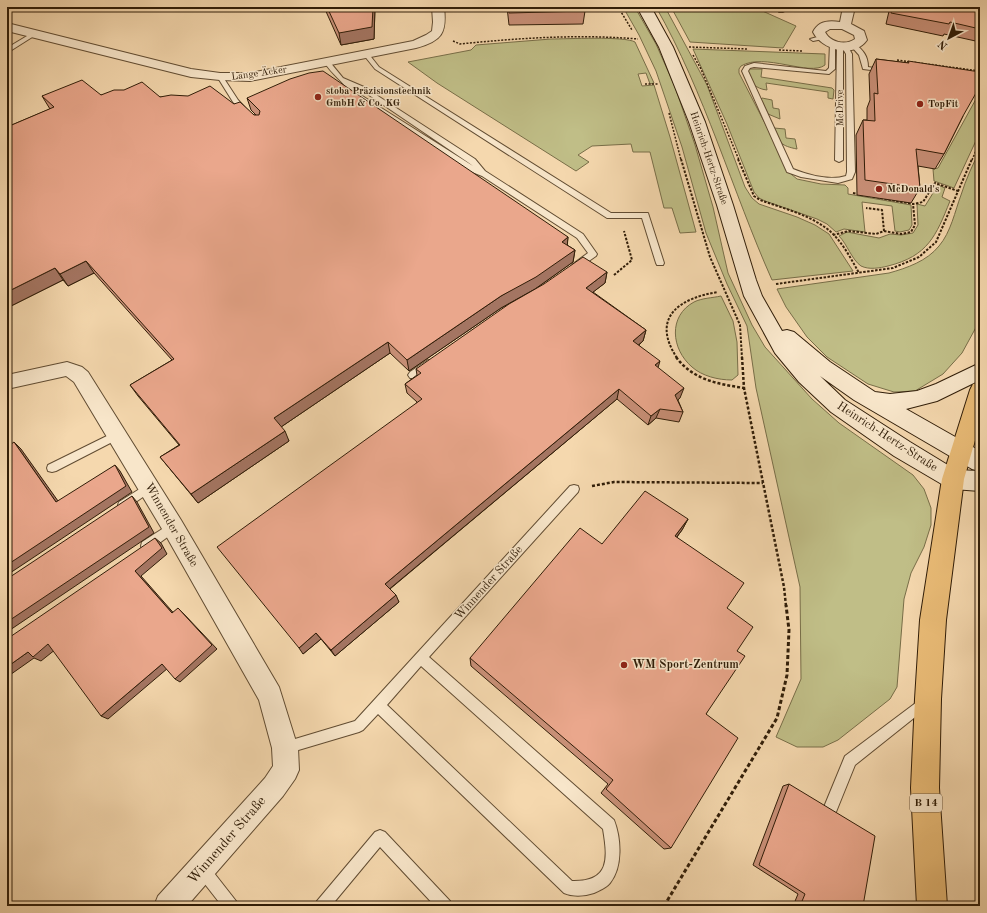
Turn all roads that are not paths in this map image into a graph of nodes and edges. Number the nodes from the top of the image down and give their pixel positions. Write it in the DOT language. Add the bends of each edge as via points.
graph roads {
  1 [pos="438,7"];
  2 [pos="644,7"];
  3 [pos="788,7"];
  4 [pos="849,7"];
  5 [pos="781,11"];
  6 [pos="845,26"];
  7 [pos="7,27"];
  8 [pos="34,34"];
  9 [pos="834,43"];
  10 [pos="7,51"];
  11 [pos="366,54"];
  12 [pos="327,62"];
  13 [pos="891,71"];
  14 [pos="221,78"];
  15 [pos="253,118"];
  16 [pos="839,160"];
  17 [pos="660,263"];
  18 [pos="569,271"];
  19 [pos="763,314"];
  20 [pos="433,361"];
  21 [pos="980,371"];
  22 [pos="413,375"];
  23 [pos="7,382"];
  24 [pos="980,390"];
  25 [pos="861,394"];
  26 [pos="117,435"];
  27 [pos="961,450"];
  28 [pos="980,462"];
  29 [pos="52,468"];
  30 [pos="954,479"];
  31 [pos="980,482"];
  32 [pos="149,487"];
  33 [pos="574,489"];
  34 [pos="116,510"];
  35 [pos="173,527"];
  36 [pos="138,552"];
  37 [pos="421,658"];
  38 [pos="928,699"];
  39 [pos="378,705"];
  40 [pos="285,748"];
  41 [pos="831,807"];
  42 [pos="202,869"];
  43 [pos="168,906"];
  44 [pos="231,906"];
  45 [pos="322,906"];
  46 [pos="445,906"];
  47 [pos="932,906"];
  1 -- 11 [label="street, Lange Äcker" via="441,27 435,35 416,44"];
  2 -- 19 [label="main road, Heinrich-Hertz-Straße" via="682,82 720,190 747,280"];
  3 -- 5 [label="lane"];
  4 -- 6 [label="street"];
  6 -- 9 [label="street" via="824,26 819,31"];
  6 -- 9 [label="street" via="855,30 860,36 860,41"];
  7 -- 8 [label="street, Lange Äcker"];
  8 -- 10 [label="lane"];
  8 -- 14 [label="street, Lange Äcker" via="191,73"];
  9 -- 9 [label="lane, McDrive" via="832,69 827,73 754,65 747,67 746,74 790,170 801,175 838,181 849,177 851,172 849,54"];
  9 -- 13 [label="lane" via="864,55 865,68"];
  9 -- 16 [label="lane"];
  11 -- 12 [label="street, Lange Äcker"];
  11 -- 17 [label="lane" via="377,68 610,216 645,215"];
  12 -- 14 [label="street, Lange Äcker" via="250,77"];
  12 -- 18 [label="lane" via="335,76 347,83 354,93 465,166 485,174 580,236 593,254"];
  14 -- 15 [label="lane" via="235,101"];
  19 -- 25 [label="main road, Heinrich-Hertz-Straße" via="824,368"];
  19 -- 30 [label="main road, Heinrich-Hertz-Straße" via="782,348 806,376 838,406 902,449"];
  20 -- 22 [label="lane"];
  21 -- 25 [label="main road" via="938,392 912,400 884,402"];
  23 -- 26 [label="street, Winnender Straße" via="67,369 75,372 81,377"];
  24 -- 27 [label="main road, B 14"];
  25 -- 27 [label="main road, Heinrich-Hertz-Straße"];
  26 -- 29 [label="lane"];
  26 -- 32 [label="street, Winnender Straße"];
  27 -- 28 [label="main road, Heinrich-Hertz-Straße"];
  27 -- 30 [label="main road, B 14"];
  30 -- 31 [label="main road, Heinrich-Hertz-Straße"];
  30 -- 38 [label="main road, B 14" via="933,620"];
  32 -- 34 [label="lane"];
  32 -- 35 [label="street, Winnender Straße"];
  33 -- 37 [label="lane, Winnender Straße"];
  35 -- 36 [label="lane"];
  35 -- 40 [label="street, Winnender Straße" via="270,696"];
  37 -- 39 [label="lane, Winnender Straße"];
  37 -- 39 [label="lane" via="609,825 613,842 612,862 605,879 592,887 569,888"];
  38 -- 41 [label="lane" via="850,761"];
  38 -- 47 [label="main road, B 14" via="925,788"];
  39 -- 40 [label="lane, Winnender Straße" via="358,726"];
  40 -- 42 [label="street, Winnender Straße" via="286,770"];
  42 -- 43 [label="street, Winnender Straße"];
  42 -- 44 [label="lane"];
  45 -- 46 [label="lane" via="380,837"];
}
